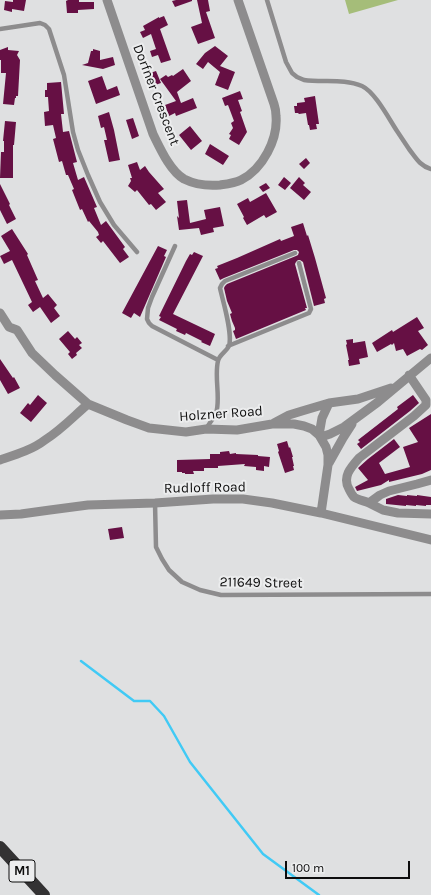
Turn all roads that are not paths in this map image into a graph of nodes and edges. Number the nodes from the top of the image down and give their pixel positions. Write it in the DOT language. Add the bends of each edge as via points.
graph roads {
  1 [pos="107,0"];
  2 [pos="238,0"];
  3 [pos="266,0"];
  4 [pos="0,29"];
  5 [pos="431,169"];
  6 [pos="175,246"];
  7 [pos="137,252"];
  8 [pos="294,253"];
  9 [pos="299,263"];
  10 [pos="0,313"];
  11 [pos="228,346"];
  12 [pos="431,358"];
  13 [pos="218,360"];
  14 [pos="409,376"];
  15 [pos="397,386"];
  16 [pos="329,403"];
  17 [pos="88,404"];
  18 [pos="359,416"];
  19 [pos="272,424"];
  20 [pos="206,429"];
  21 [pos="319,435"];
  22 [pos="0,460"];
  23 [pos="328,465"];
  24 [pos="431,480"];
  25 [pos="155,503"];
  26 [pos="369,503"];
  27 [pos="321,513"];
  28 [pos="431,514"];
  29 [pos="0,515"];
  30 [pos="431,540"];
  31 [pos="431,594"];
  32 [pos="0,847"];
  33 [pos="44,895"];
  1 -- 2 [label="street, Dorfner Crescent" via="153,134 162,152 170,166 183,178 213,186 228,184 251,172 270,148 275,133 274,104"];
  3 -- 5 [label="lane" via="292,73 304,80 352,83 365,88 377,99 421,165"];
  4 -- 7 [label="lane" via="40,22 49,29 64,75 78,150 100,202 114,225"];
  6 -- 13 [label="lane" via="152,297 147,319 152,326"];
  8 -- 11 [label="lane" via="222,284 220,288 227,318"];
  9 -- 11 [label="lane" via="311,309 308,313"];
  10 -- 17 [label="street, Holzner Road" via="9,327 17,330 32,352"];
  11 -- 13 [label="lane"];
  12 -- 14 [label="street"];
  13 -- 20 [label="lane" via="216,413"];
  14 -- 15 [label="street"];
  14 -- 26 [label="street" via="426,400 426,405 359,458 347,475 346,483 349,490 354,496"];
  15 -- 16 [label="street" via="358,399"];
  15 -- 18 [label="street"];
  16 -- 19 [label="street" via="289,415"];
  16 -- 21 [label="street" via="322,418"];
  17 -- 20 [label="street, Holzner Road" via="149,428 186,432"];
  17 -- 22 [label="street" via="45,441"];
  18 -- 21 [label="street" via="332,433"];
  18 -- 23 [label="street" via="348,429"];
  19 -- 20 [label="street, Holzner Road" via="237,430"];
  19 -- 21 [label="street, Holzner Road" via="304,426"];
  21 -- 23 [label="street" via="326,447"];
  23 -- 27 [label="street"];
  24 -- 26 [label="street" via="390,490"];
  25 -- 27 [label="street, Rudloff Road" via="243,499"];
  25 -- 29 [label="street, Rudloff Road" via="88,505"];
  25 -- 31 [label="lane, 211649 Street" via="156,547 169,570 182,582 200,590 221,595"];
  26 -- 28 [label="street" via="383,510 398,513"];
  27 -- 30 [label="street, Rudloff Road"];
  32 -- 33 [label="highway, M1"];
}
